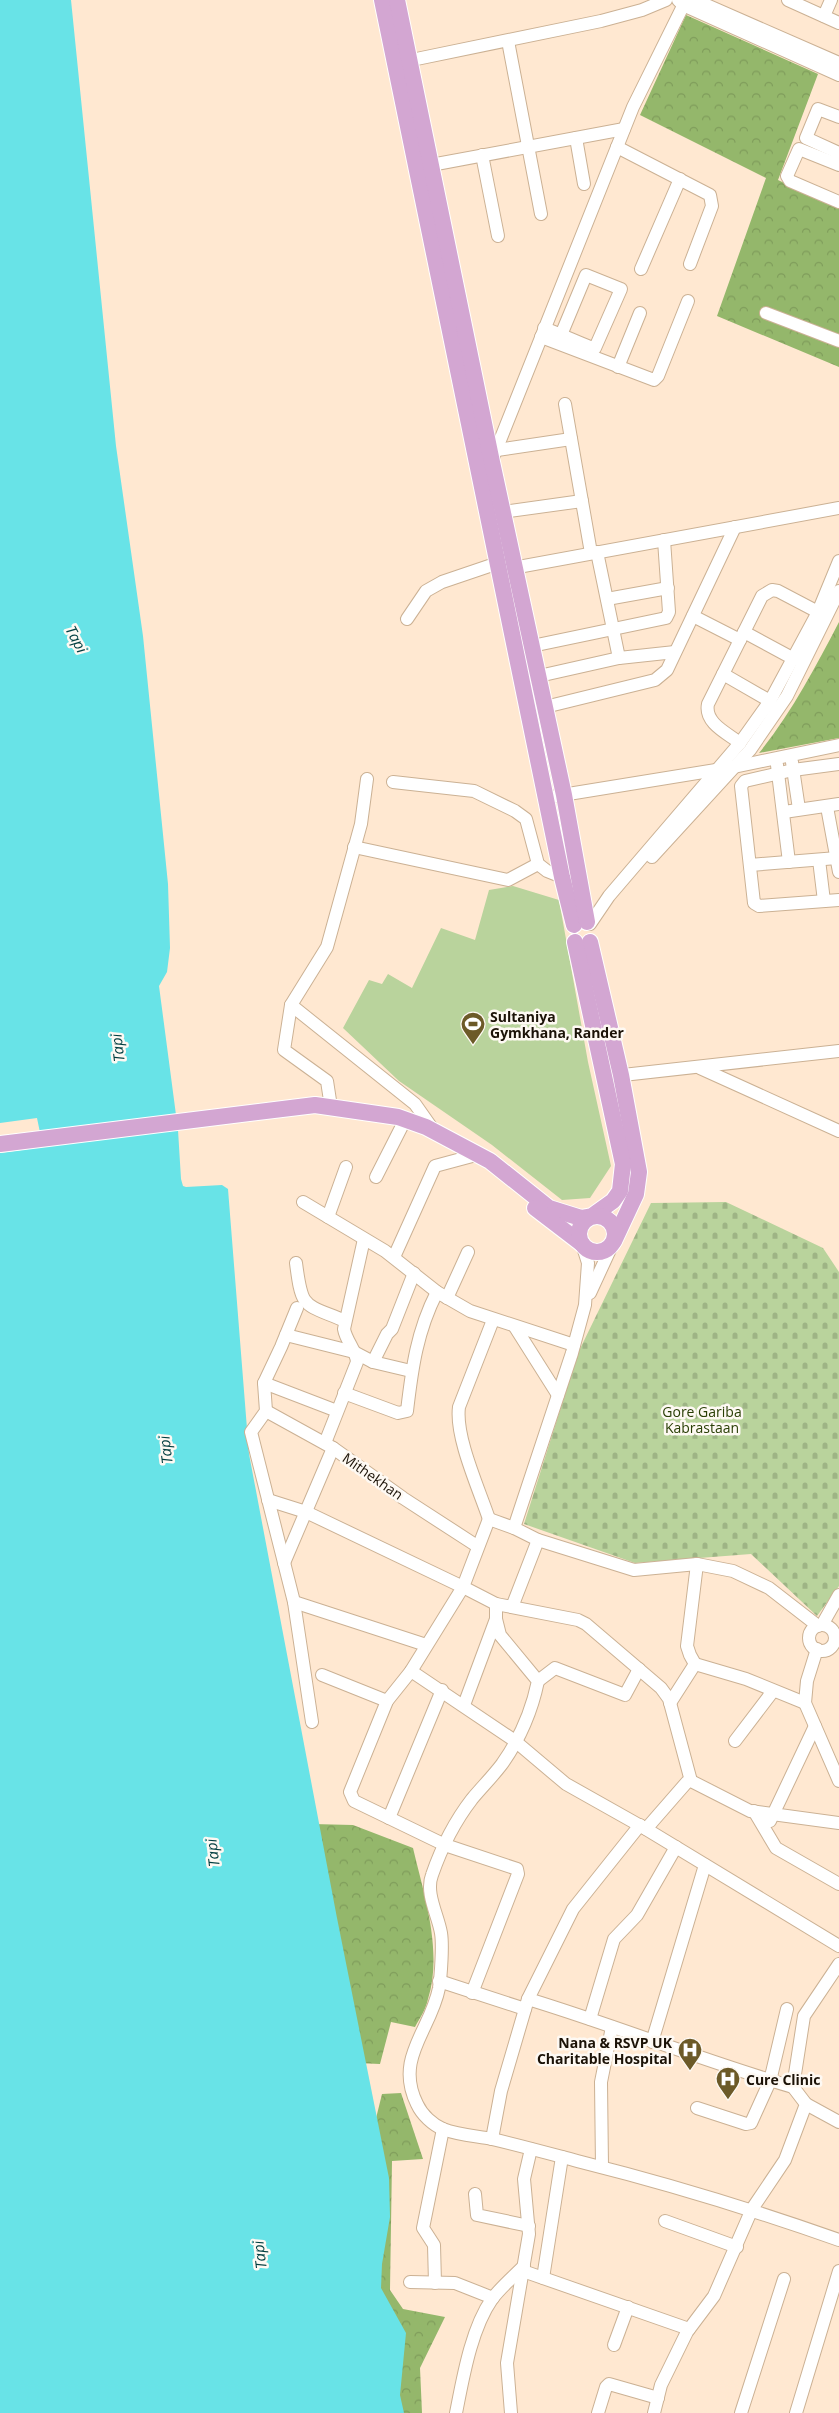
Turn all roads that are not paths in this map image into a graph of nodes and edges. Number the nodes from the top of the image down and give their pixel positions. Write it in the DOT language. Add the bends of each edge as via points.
graph roads {
  1 [pos="382,0"];
  2 [pos="398,0"];
  3 [pos="666,0"];
  4 [pos="695,0"];
  5 [pos="788,0"];
  6 [pos="831,0"];
  7 [pos="682,2"];
  8 [pos="640,5"];
  9 [pos="824,16"];
  10 [pos="839,23"];
  11 [pos="508,40"];
  12 [pos="402,62"];
  13 [pos="839,63"];
  14 [pos="839,75"];
  15 [pos="839,117"];
  16 [pos="624,129"];
  17 [pos="576,138"];
  18 [pos="528,146"];
  19 [pos="617,147"];
  20 [pos="839,153"];
  21 [pos="482,155"];
  22 [pos="431,165"];
  23 [pos="839,165"];
  24 [pos="680,178"];
  25 [pos="584,184"];
  26 [pos="838,199"];
  27 [pos="541,214"];
  28 [pos="498,236"];
  29 [pos="690,264"];
  30 [pos="641,269"];
  31 [pos="688,301"];
  32 [pos="640,313"];
  33 [pos="766,313"];
  34 [pos="542,333"];
  35 [pos="562,335"];
  36 [pos="839,341"];
  37 [pos="618,367"];
  38 [pos="565,404"];
  39 [pos="571,439"];
  40 [pos="489,459"];
  41 [pos="582,501"];
  42 [pos="839,508"];
  43 [pos="503,512"];
  44 [pos="735,527"];
  45 [pos="664,540"];
  46 [pos="594,553"];
  47 [pos="839,561"];
  48 [pos="505,567"];
  49 [pos="668,588"];
  50 [pos="839,591"];
  51 [pos="607,599"];
  52 [pos="818,612"];
  53 [pos="693,616"];
  54 [pos="407,619"];
  55 [pos="614,630"];
  56 [pos="742,636"];
  57 [pos="532,646"];
  58 [pos="675,652"];
  59 [pos="620,658"];
  60 [pos="794,659"];
  61 [pos="723,674"];
  62 [pos="539,676"];
  63 [pos="770,701"];
  64 [pos="545,707"];
  65 [pos="740,742"];
  66 [pos="839,745"];
  67 [pos="791,755"];
  68 [pos="775,758"];
  69 [pos="839,764"];
  70 [pos="734,767"];
  71 [pos="715,770"];
  72 [pos="793,770"];
  73 [pos="778,773"];
  74 [pos="367,779"];
  75 [pos="393,782"];
  76 [pos="564,795"];
  77 [pos="546,798"];
  78 [pos="833,805"];
  79 [pos="799,809"];
  80 [pos="784,812"];
  81 [pos="836,828"];
  82 [pos="354,847"];
  83 [pos="837,858"];
  84 [pos="819,860"];
  85 [pos="788,862"];
  86 [pos="538,864"];
  87 [pos="750,865"];
  88 [pos="839,872"];
  89 [pos="562,877"];
  90 [pos="839,900"];
  91 [pos="824,901"];
  92 [pos="585,930"];
  93 [pos="291,1005"];
  94 [pos="839,1051"];
  95 [pos="698,1067"];
  96 [pos="613,1076"];
  97 [pos="331,1108"];
  98 [pos="405,1120"];
  99 [pos="839,1130"];
  100 [pos="435,1132"];
  101 [pos="0,1144"];
  102 [pos="476,1155"];
  103 [pos="346,1167"];
  104 [pos="376,1177"];
  105 [pos="303,1202"];
  106 [pos="592,1216"];
  107 [pos="328,1217"];
  108 [pos="364,1239"];
  109 [pos="614,1241"];
  110 [pos="582,1244"];
  111 [pos="468,1252"];
  112 [pos="394,1258"];
  113 [pos="296,1263"];
  114 [pos="414,1273"];
  115 [pos="442,1295"];
  116 [pos="585,1305"];
  117 [pos="296,1308"];
  118 [pos="493,1320"];
  119 [pos="345,1321"];
  120 [pos="515,1327"];
  121 [pos="286,1334"];
  122 [pos="574,1345"];
  123 [pos="354,1352"];
  124 [pos="373,1362"];
  125 [pos="411,1371"];
  126 [pos="264,1383"];
  127 [pos="344,1393"];
  128 [pos="558,1395"];
  129 [pos="266,1411"];
  130 [pos="337,1411"];
  131 [pos="329,1446"];
  132 [pos="268,1500"];
  133 [pos="306,1512"];
  134 [pos="489,1519"];
  135 [pos="514,1528"];
  136 [pos="538,1540"];
  137 [pos="477,1546"];
  138 [pos="284,1563"];
  139 [pos="697,1564"];
  140 [pos="463,1587"];
  141 [pos="839,1595"];
  142 [pos="294,1602"];
  143 [pos="496,1604"];
  144 [pos="512,1607"];
  145 [pos="496,1619"];
  146 [pos="820,1626"];
  147 [pos="837,1644"];
  148 [pos="426,1645"];
  149 [pos="817,1650"];
  150 [pos="696,1664"];
  151 [pos="639,1669"];
  152 [pos="411,1671"];
  153 [pos="322,1675"];
  154 [pos="538,1680"];
  155 [pos="442,1690"];
  156 [pos="773,1691"];
  157 [pos="387,1701"];
  158 [pos="670,1702"];
  159 [pos="805,1703"];
  160 [pos="464,1705"];
  161 [pos="312,1722"];
  162 [pos="815,1726"];
  163 [pos="515,1741"];
  164 [pos="735,1741"];
  165 [pos="691,1781"];
  166 [pos="839,1781"];
  167 [pos="754,1812"];
  168 [pos="773,1814"];
  169 [pos="389,1818"];
  170 [pos="839,1822"];
  171 [pos="643,1827"];
  172 [pos="764,1828"];
  173 [pos="445,1845"];
  174 [pos="676,1847"];
  175 [pos="705,1865"];
  176 [pos="839,1884"];
  177 [pos="839,1946"];
  178 [pos="839,1964"];
  179 [pos="439,1981"];
  180 [pos="472,1993"];
  181 [pos="526,2004"];
  182 [pos="787,2009"];
  183 [pos="590,2019"];
  184 [pos="612,2027"];
  185 [pos="652,2042"];
  186 [pos="770,2081"];
  187 [pos="793,2087"];
  188 [pos="806,2104"];
  189 [pos="697,2108"];
  190 [pos="839,2122"];
  191 [pos="443,2129"];
  192 [pos="492,2139"];
  193 [pos="531,2149"];
  194 [pos="562,2157"];
  195 [pos="602,2167"];
  196 [pos="475,2194"];
  197 [pos="752,2209"];
  198 [pos="665,2221"];
  199 [pos="528,2226"];
  200 [pos="839,2240"];
  201 [pos="737,2246"];
  202 [pos="523,2268"];
  203 [pos="839,2271"];
  204 [pos="544,2278"];
  205 [pos="784,2279"];
  206 [pos="410,2282"];
  207 [pos="435,2282"];
  208 [pos="493,2298"];
  209 [pos="628,2307"];
  210 [pos="689,2329"];
  211 [pos="614,2345"];
  212 [pos="658,2398"];
  213 [pos="456,2413"];
  214 [pos="511,2413"];
  215 [pos="598,2413"];
  216 [pos="654,2413"];
  217 [pos="741,2413"];
  218 [pos="796,2413"];
  1 -- 12 [label="main road"];
  2 -- 12 [label="main road"];
  3 -- 8 [label="street"];
  4 -- 13 [label="street"];
  5 -- 9 [label="street"];
  6 -- 9 [label="street"];
  7 -- 14 [label="street"];
  7 -- 16 [label="street"];
  8 -- 11 [label="street" via="601,21"];
  9 -- 10 [label="street"];
  11 -- 12 [label="street"];
  11 -- 18 [label="street"];
  12 -- 22 [label="main road"];
  12 -- 40 [label="main road"];
  15 -- 20 [label="street" via="818,109 806,138"];
  16 -- 17 [label="street"];
  16 -- 19 [label="street"];
  17 -- 18 [label="street"];
  17 -- 25 [label="street"];
  18 -- 21 [label="street"];
  18 -- 27 [label="street"];
  19 -- 24 [label="street"];
  19 -- 34 [label="street"];
  21 -- 22 [label="street"];
  21 -- 28 [label="street"];
  22 -- 40 [label="main road"];
  23 -- 26 [label="street" via="799,149 787,176 790,181"];
  24 -- 29 [label="street" via="707,192 712,199"];
  24 -- 30 [label="street"];
  31 -- 37 [label="street" via="657,378 651,380"];
  32 -- 37 [label="street"];
  33 -- 36 [label="street"];
  34 -- 35 [label="street"];
  34 -- 37 [label="street"];
  34 -- 40 [label="street"];
  35 -- 35 [label="street" via="596,348 620,293 619,288 582,274"];
  38 -- 39 [label="street"];
  39 -- 40 [label="street"];
  39 -- 41 [label="street"];
  40 -- 43 [label="main road"];
  40 -- 48 [label="main road"];
  41 -- 43 [label="street"];
  41 -- 46 [label="street"];
  42 -- 44 [label="street"];
  43 -- 48 [label="main road"];
  44 -- 45 [label="street"];
  44 -- 53 [label="street"];
  45 -- 46 [label="street"];
  45 -- 49 [label="street"];
  46 -- 48 [label="street"];
  46 -- 51 [label="street"];
  47 -- 52 [label="street"];
  48 -- 54 [label="street" via="442,582 426,591"];
  48 -- 57 [label="main road"];
  48 -- 77 [label="main road"];
  49 -- 51 [label="street"];
  49 -- 55 [label="street" via="669,612 666,618"];
  50 -- 70 [label="street" via="788,696"];
  51 -- 55 [label="street"];
  52 -- 56 [label="street" via="772,590 762,596"];
  52 -- 60 [label="street"];
  53 -- 56 [label="street"];
  53 -- 58 [label="street"];
  55 -- 57 [label="street"];
  55 -- 59 [label="street"];
  56 -- 60 [label="street"];
  56 -- 61 [label="street"];
  57 -- 62 [label="main road"];
  58 -- 59 [label="street"];
  58 -- 64 [label="street" via="667,670 655,680"];
  59 -- 62 [label="street"];
  60 -- 63 [label="street"];
  61 -- 63 [label="street"];
  61 -- 65 [label="street" via="707,711 712,722"];
  62 -- 64 [label="main road"];
  63 -- 65 [label="street"];
  64 -- 76 [label="main road"];
  65 -- 71 [label="street"];
  66 -- 67 [label="street"];
  67 -- 68 [label="street"];
  67 -- 72 [label="street"];
  68 -- 70 [label="street"];
  68 -- 73 [label="street"];
  69 -- 72 [label="street"];
  70 -- 71 [label="street"];
  70 -- 92 [label="street"];
  71 -- 76 [label="street"];
  71 -- 92 [label="street" via="609,896"];
  72 -- 73 [label="street"];
  72 -- 79 [label="street"];
  73 -- 80 [label="street"];
  73 -- 87 [label="street" via="742,784"];
  74 -- 82 [label="street" via="361,824"];
  75 -- 86 [label="street" via="474,791 515,811 526,819"];
  76 -- 77 [label="street"];
  76 -- 92 [label="main road"];
  77 -- 89 [label="main road"];
  78 -- 79 [label="street"];
  78 -- 81 [label="street"];
  79 -- 80 [label="street"];
  80 -- 85 [label="street"];
  81 -- 83 [label="street"];
  82 -- 86 [label="street" via="508,880"];
  82 -- 93 [label="street" via="328,948"];
  83 -- 84 [label="street"];
  83 -- 88 [label="street"];
  84 -- 85 [label="street"];
  84 -- 91 [label="street"];
  85 -- 87 [label="street"];
  86 -- 89 [label="street"];
  87 -- 91 [label="street" via="752,900 756,905"];
  89 -- 92 [label="main road"];
  90 -- 91 [label="street"];
  92 -- 96 [label="main road"];
  93 -- 97 [label="street" via="284,1050 327,1081"];
  93 -- 100 [label="street" via="415,1104"];
  94 -- 95 [label="street"];
  95 -- 96 [label="street"];
  95 -- 99 [label="street"];
  96 -- 106 [label="main road" via="623,1176 620,1191 613,1201"];
  96 -- 109 [label="main road" via="639,1172 636,1194"];
  97 -- 98 [label="main road"];
  97 -- 101 [label="main road" via="315,1105"];
  98 -- 100 [label="main road"];
  98 -- 104 [label="street"];
  100 -- 102 [label="main road"];
  102 -- 106 [label="main road" via="490,1161 549,1208 571,1216"];
  102 -- 110 [label="main road" via="485,1169"];
  102 -- 112 [label="street" via="435,1166"];
  103 -- 107 [label="street"];
  105 -- 107 [label="street"];
  106 -- 109 [label="main road" via="603,1217 613,1224"];
  106 -- 110 [label="main road" via="580,1228"];
  107 -- 108 [label="street"];
  108 -- 112 [label="street"];
  108 -- 119 [label="street"];
  109 -- 110 [label="main road" via="607,1249 597,1252"];
  109 -- 116 [label="street"];
  110 -- 116 [label="street" via="588,1263"];
  111 -- 115 [label="street"];
  112 -- 114 [label="street"];
  113 -- 119 [label="street" via="303,1301"];
  114 -- 115 [label="street"];
  114 -- 124 [label="street" via="392,1329"];
  115 -- 118 [label="street"];
  115 -- 125 [label="street" via="422,1323"];
  116 -- 122 [label="street"];
  117 -- 121 [label="street"];
  118 -- 120 [label="street"];
  118 -- 134 [label="street" via="458,1416 460,1433"];
  119 -- 123 [label="street" via="345,1336"];
  120 -- 122 [label="street"];
  120 -- 128 [label="street"];
  121 -- 123 [label="street"];
  121 -- 126 [label="street"];
  122 -- 128 [label="street"];
  123 -- 124 [label="street"];
  123 -- 127 [label="street" via="357,1362"];
  124 -- 125 [label="street"];
  125 -- 127 [label="street" via="407,1411 398,1413"];
  126 -- 129 [label="street"];
  126 -- 130 [label="street"];
  127 -- 130 [label="street"];
  128 -- 135 [label="street"];
  129 -- 131 [label="street, Mithekhan"];
  129 -- 132 [label="street" via="251,1432"];
  130 -- 131 [label="street"];
  131 -- 133 [label="street"];
  131 -- 137 [label="street, Mithekhan"];
  132 -- 133 [label="street"];
  132 -- 138 [label="street"];
  133 -- 138 [label="street"];
  133 -- 140 [label="street"];
  134 -- 135 [label="street"];
  134 -- 137 [label="street"];
  135 -- 136 [label="street"];
  136 -- 139 [label="street" via="634,1570"];
  136 -- 144 [label="street"];
  137 -- 140 [label="street"];
  138 -- 142 [label="street"];
  139 -- 146 [label="street" via="733,1571 757,1582"];
  139 -- 150 [label="street" via="687,1646"];
  140 -- 143 [label="street"];
  140 -- 148 [label="street"];
  141 -- 146 [label="street"];
  142 -- 148 [label="street"];
  142 -- 161 [label="street"];
  143 -- 144 [label="street"];
  143 -- 145 [label="street"];
  144 -- 151 [label="street" via="578,1620"];
  145 -- 154 [label="street" via="500,1635"];
  145 -- 160 [label="street"];
  146 -- 147 [label="street" via="832,1631"];
  146 -- 149 [label="street" via="810,1635 811,1644"];
  147 -- 149 [label="street"];
  148 -- 152 [label="street"];
  149 -- 159 [label="street" via="804,1691"];
  150 -- 156 [label="street"];
  150 -- 158 [label="street"];
  151 -- 154 [label="street" via="625,1695 555,1668"];
  151 -- 158 [label="street" via="666,1693"];
  152 -- 155 [label="street"];
  152 -- 157 [label="street"];
  153 -- 157 [label="street"];
  154 -- 163 [label="street" via="534,1700"];
  155 -- 160 [label="street"];
  155 -- 169 [label="street"];
  156 -- 159 [label="street"];
  156 -- 164 [label="street"];
  157 -- 169 [label="street" via="350,1792 354,1801"];
  158 -- 165 [label="street"];
  159 -- 162 [label="street"];
  160 -- 163 [label="street"];
  162 -- 166 [label="street"];
  162 -- 168 [label="street"];
  163 -- 171 [label="street" via="566,1784"];
  163 -- 173 [label="street" via="502,1764 461,1815"];
  165 -- 167 [label="street"];
  165 -- 171 [label="street"];
  167 -- 168 [label="street"];
  167 -- 172 [label="street"];
  168 -- 170 [label="street"];
  168 -- 172 [label="street"];
  169 -- 173 [label="street"];
  171 -- 174 [label="street"];
  171 -- 181 [label="street" via="573,1909"];
  172 -- 176 [label="street" via="776,1848"];
  173 -- 179 [label="street" via="430,1879 431,1896 442,1934"];
  173 -- 180 [label="street" via="515,1868 518,1872"];
  174 -- 175 [label="street"];
  174 -- 183 [label="street" via="637,1915 614,1939"];
  175 -- 177 [label="street"];
  175 -- 185 [label="street"];
  178 -- 187 [label="street" via="804,2016"];
  179 -- 180 [label="street"];
  179 -- 191 [label="street" via="409,2068 417,2106"];
  180 -- 181 [label="street"];
  181 -- 183 [label="street"];
  181 -- 192 [label="street"];
  182 -- 186 [label="street"];
  183 -- 184 [label="street"];
  184 -- 185 [label="street"];
  184 -- 195 [label="street" via="601,2082"];
  185 -- 186 [label="street"];
  186 -- 187 [label="street"];
  186 -- 189 [label="street" via="749,2125"];
  187 -- 188 [label="street"];
  188 -- 190 [label="street"];
  188 -- 197 [label="street" via="785,2160"];
  191 -- 192 [label="street"];
  191 -- 207 [label="street" via="423,2228 434,2245"];
  192 -- 193 [label="street"];
  193 -- 194 [label="street"];
  193 -- 199 [label="street" via="524,2179"];
  194 -- 195 [label="street"];
  194 -- 204 [label="street"];
  195 -- 197 [label="street"];
  196 -- 199 [label="street" via="477,2215"];
  197 -- 200 [label="street"];
  197 -- 201 [label="street"];
  198 -- 201 [label="street"];
  199 -- 202 [label="street"];
  201 -- 210 [label="street" via="714,2296"];
  202 -- 204 [label="street"];
  202 -- 208 [label="street"];
  202 -- 214 [label="street" via="507,2363"];
  203 -- 218 [label="street"];
  204 -- 209 [label="street"];
  205 -- 217 [label="street"];
  206 -- 207 [label="street"];
  207 -- 208 [label="street" via="458,2284"];
  208 -- 213 [label="street" via="476,2332"];
  209 -- 210 [label="street"];
  209 -- 211 [label="street"];
  210 -- 212 [label="street" via="661,2385"];
  212 -- 215 [label="street" via="609,2384"];
  212 -- 216 [label="street"];
}
